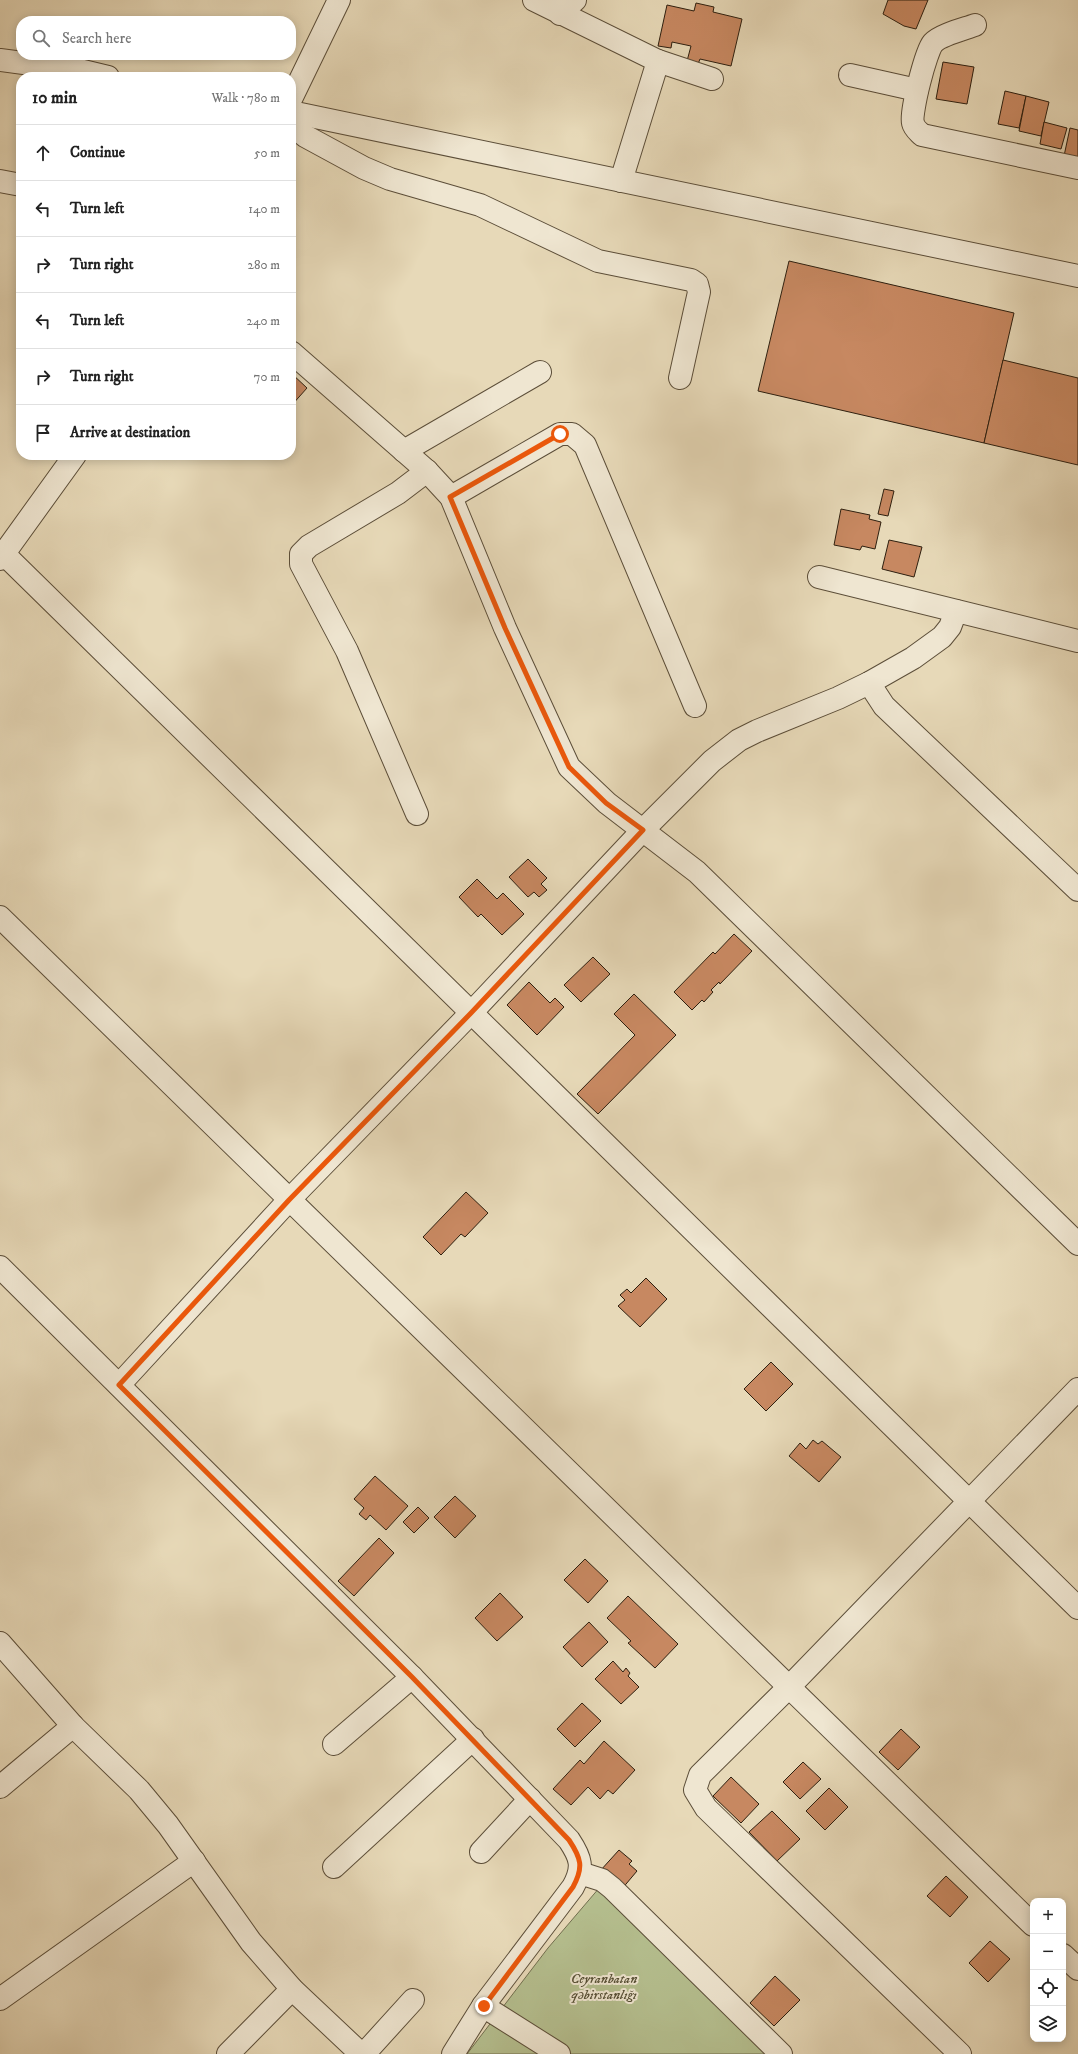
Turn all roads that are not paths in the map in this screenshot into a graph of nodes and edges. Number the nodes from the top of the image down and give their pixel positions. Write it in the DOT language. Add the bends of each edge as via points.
graph roads {
  1 [pos="339,0"];
  2 [pos="534,0"];
  3 [pos="568,7"];
  4 [pos="975,24"];
  5 [pos="0,60"];
  6 [pos="658,61"];
  7 [pos="87,72"];
  8 [pos="850,75"];
  9 [pos="712,79"];
  10 [pos="296,89"];
  11 [pos="917,90"];
  12 [pos="296,113"];
  13 [pos="296,129"];
  14 [pos="1078,168"];
  15 [pos="0,181"];
  16 [pos="621,181"];
  17 [pos="16,185"];
  18 [pos="1078,276"];
  19 [pos="296,356"];
  20 [pos="540,372"];
  21 [pos="680,378"];
  22 [pos="404,451"];
  23 [pos="71,460"];
  24 [pos="427,471"];
  25 [pos="450,497"];
  26 [pos="2,556"];
  27 [pos="819,577"];
  28 [pos="956,611"];
  29 [pos="1078,641"];
  30 [pos="869,683"];
  31 [pos="695,706"];
  32 [pos="417,814"];
  33 [pos="643,830"];
  34 [pos="1078,890"];
  35 [pos="0,917"];
  36 [pos="471,1013"];
  37 [pos="289,1200"];
  38 [pos="1078,1244"];
  39 [pos="0,1267"];
  40 [pos="119,1385"];
  41 [pos="1078,1389"];
  42 [pos="971,1502"];
  43 [pos="1078,1608"];
  44 [pos="0,1643"];
  45 [pos="412,1677"];
  46 [pos="789,1687"];
  47 [pos="74,1726"];
  48 [pos="473,1739"];
  49 [pos="334,1744"];
  50 [pos="0,1786"];
  51 [pos="530,1799"];
  52 [pos="480,1852"];
  53 [pos="194,1861"];
  54 [pos="334,1868"];
  55 [pos="580,1873"];
  56 [pos="1030,1923"];
  57 [pos="1066,1958"];
  58 [pos="1078,1969"];
  59 [pos="292,1989"];
  60 [pos="0,1999"];
  61 [pos="413,2000"];
  62 [pos="484,2006"];
  63 [pos="228,2054"];
  64 [pos="362,2054"];
  65 [pos="453,2054"];
  66 [pos="559,2054"];
  67 [pos="781,2054"];
  68 [pos="960,2054"];
  1 -- 10 [label="street"];
  2 -- 3 [label="street"];
  3 -- 6 [label="street"];
  4 -- 11 [label="street" via="933,43"];
  5 -- 7 [label="street"];
  6 -- 9 [label="street"];
  6 -- 16 [label="street"];
  8 -- 11 [label="street"];
  11 -- 14 [label="street" via="912,121 914,128 922,135"];
  12 -- 16 [label="street"];
  13 -- 21 [label="street" via="364,168 390,179 470,201 598,261 691,280 697,284 699,292"];
  15 -- 17 [label="street"];
  16 -- 18 [label="street"];
  19 -- 22 [label="street"];
  20 -- 22 [label="street"];
  22 -- 24 [label="street"];
  23 -- 26 [label="street"];
  24 -- 25 [label="street"];
  24 -- 32 [label="street" via="398,493 309,546 300,554 302,564 347,651"];
  25 -- 31 [label="street" via="560,434 572,434 585,445"];
  25 -- 33 [label="street" via="505,628 569,767 606,803"];
  26 -- 36 [label="street"];
  27 -- 28 [label="street"];
  28 -- 29 [label="street"];
  28 -- 30 [label="street" via="950,627 928,649"];
  30 -- 33 [label="street" via="739,740 712,761"];
  30 -- 34 [label="street" via="884,706"];
  33 -- 36 [label="street"];
  33 -- 38 [label="street" via="697,872"];
  35 -- 37 [label="street"];
  36 -- 37 [label="street"];
  36 -- 42 [label="street"];
  37 -- 40 [label="street"];
  37 -- 46 [label="street"];
  39 -- 40 [label="street"];
  40 -- 45 [label="street"];
  41 -- 42 [label="street"];
  42 -- 43 [label="street"];
  42 -- 46 [label="street"];
  44 -- 47 [label="street"];
  45 -- 48 [label="street"];
  45 -- 49 [label="street"];
  46 -- 56 [label="street"];
  46 -- 68 [label="street" via="700,1775 695,1790 706,1808"];
  47 -- 50 [label="street"];
  47 -- 53 [label="street" via="139,1790"];
  48 -- 51 [label="street"];
  48 -- 54 [label="street"];
  51 -- 52 [label="street"];
  51 -- 55 [label="street" via="569,1840 577,1852"];
  53 -- 59 [label="street" via="251,1942"];
  53 -- 60 [label="street"];
  55 -- 62 [label="street" via="573,1887"];
  55 -- 67 [label="street" via="602,1880 612,1888"];
  57 -- 58 [label="street"];
  59 -- 63 [label="street"];
  59 -- 64 [label="street"];
  61 -- 64 [label="street"];
  62 -- 65 [label="street"];
  62 -- 66 [label="street"];
}
